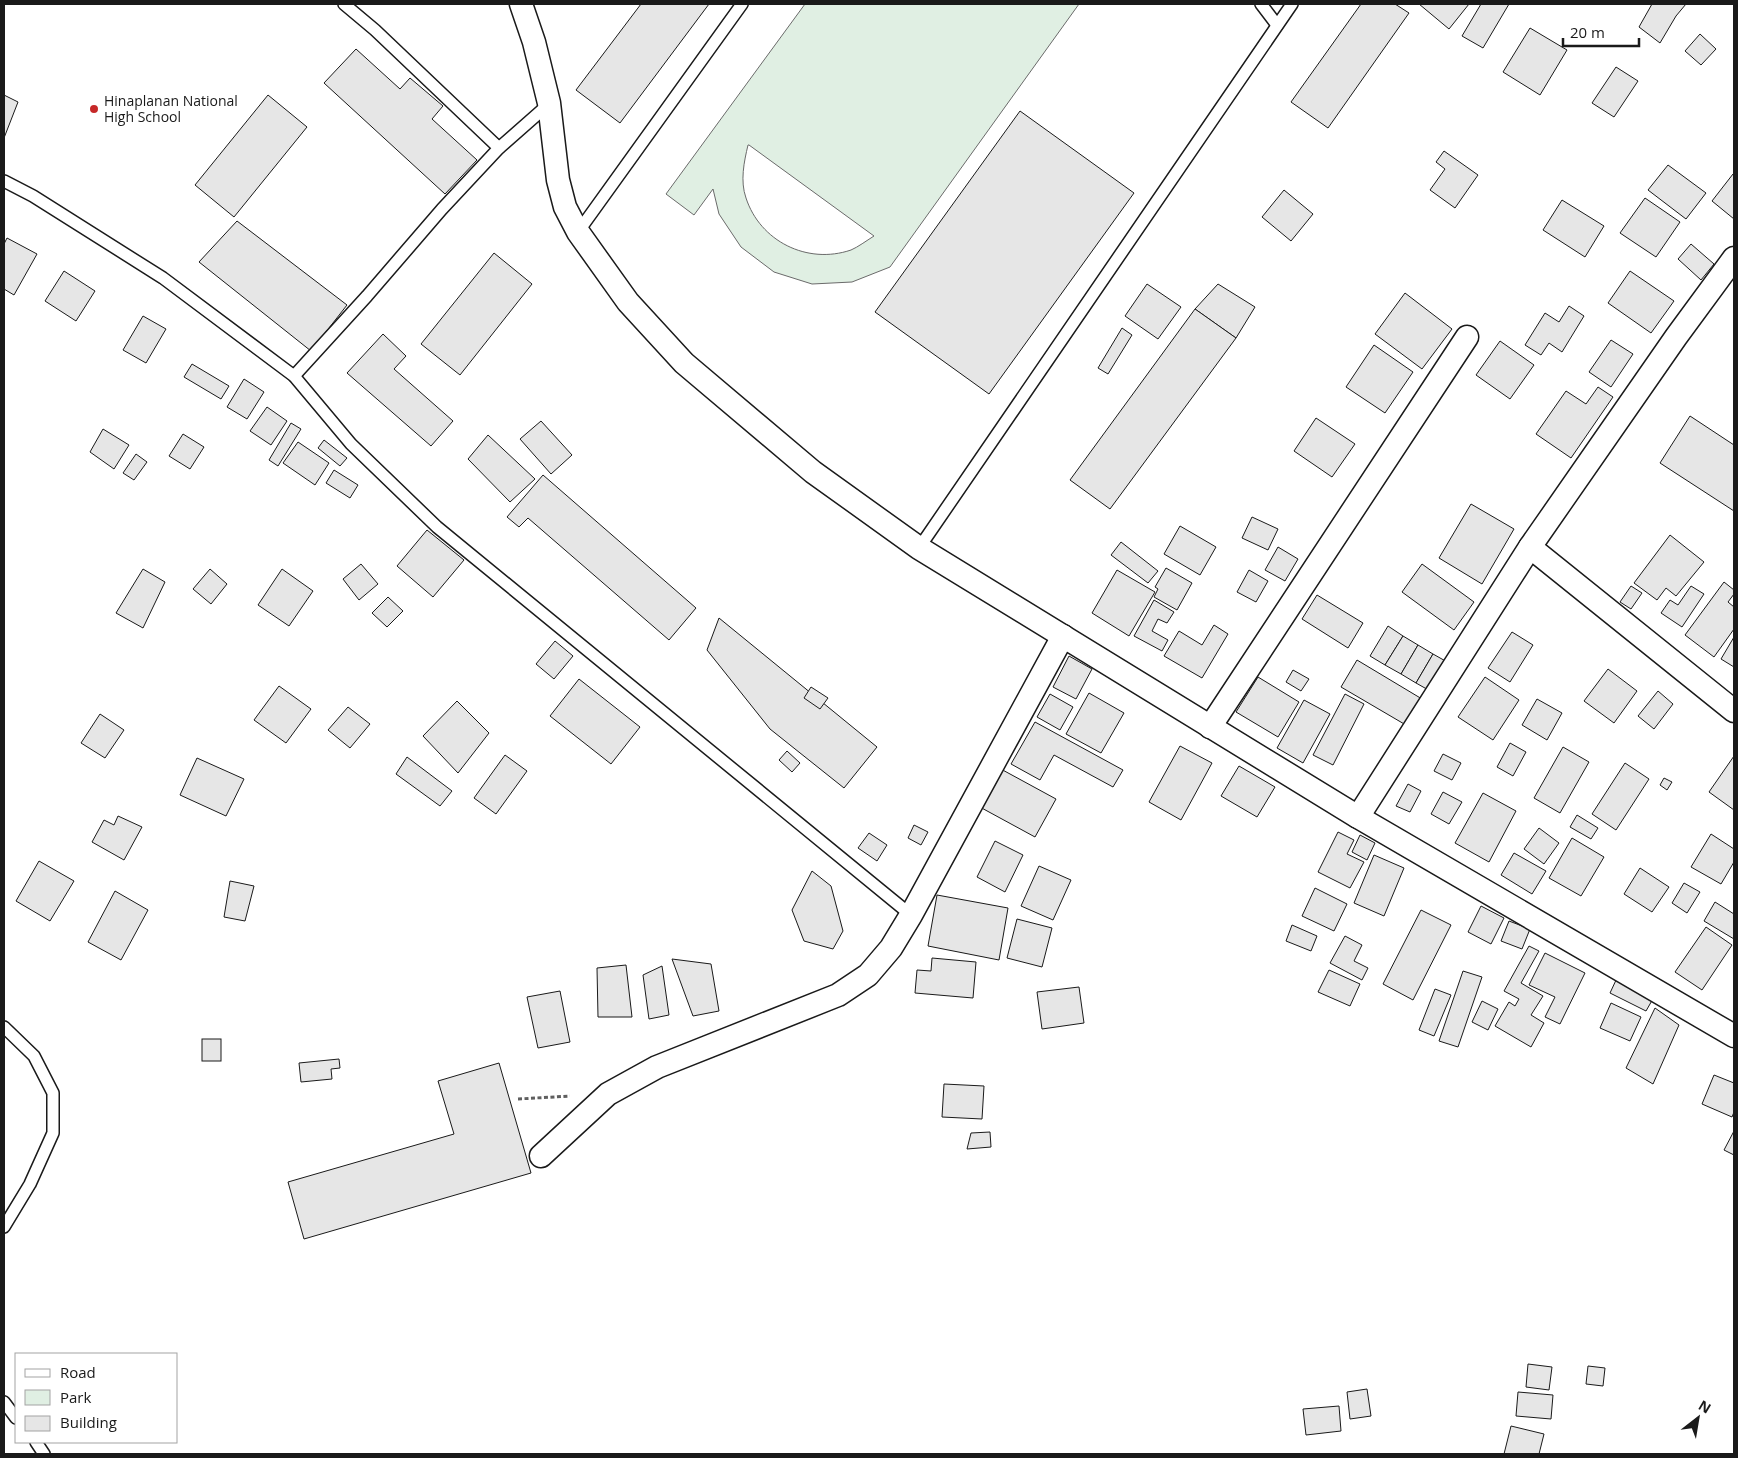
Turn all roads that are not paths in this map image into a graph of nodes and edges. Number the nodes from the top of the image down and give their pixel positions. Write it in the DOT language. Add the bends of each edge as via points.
graph roads {
  1 [pos="344,4"];
  2 [pos="522,4"];
  3 [pos="742,4"];
  4 [pos="1261,4"];
  5 [pos="1292,4"];
  6 [pos="1278,25"];
  7 [pos="549,103"];
  8 [pos="499,148"];
  9 [pos="4,181"];
  10 [pos="578,232"];
  11 [pos="1734,258"];
  12 [pos="1468,337"];
  13 [pos="294,376"];
  14 [pos="1530,547"];
  15 [pos="919,548"];
  16 [pos="1063,636"];
  17 [pos="1734,711"];
  18 [pos="1210,727"];
  19 [pos="1358,817"];
  20 [pos="911,915"];
  21 [pos="4,1027"];
  22 [pos="1734,1036"];
  23 [pos="541,1156"];
  24 [pos="4,1226"];
  25 [pos="4,1402"];
  26 [pos="15,1417"];
  27 [pos="37,1443"];
  28 [pos="44,1454"];
  1 -- 8 [label="lane" via="376,30"];
  2 -- 7 [label="street"];
  3 -- 10 [label="lane"];
  4 -- 6 [label="lane"];
  5 -- 6 [label="lane"];
  6 -- 15 [label="lane"];
  7 -- 8 [label="lane"];
  7 -- 10 [label="street" via="558,180 565,207"];
  8 -- 13 [label="lane"];
  9 -- 13 [label="lane" via="163,278"];
  10 -- 15 [label="street" via="628,302 684,363 813,472"];
  11 -- 14 [label="street"];
  12 -- 18 [label="street"];
  13 -- 20 [label="lane" via="351,444 437,527"];
  14 -- 17 [label="street"];
  14 -- 19 [label="street"];
  15 -- 16 [label="street"];
  16 -- 18 [label="street"];
  16 -- 20 [label="street"];
  18 -- 19 [label="street"];
  19 -- 22 [label="street"];
  20 -- 23 [label="street" via="891,948 868,975 838,995 656,1067 608,1094"];
  21 -- 24 [label="lane" via="34,1056 53,1092 53,1132 30,1184"];
  25 -- 26 [label="lane"];
  27 -- 28 [label="lane"];
}
